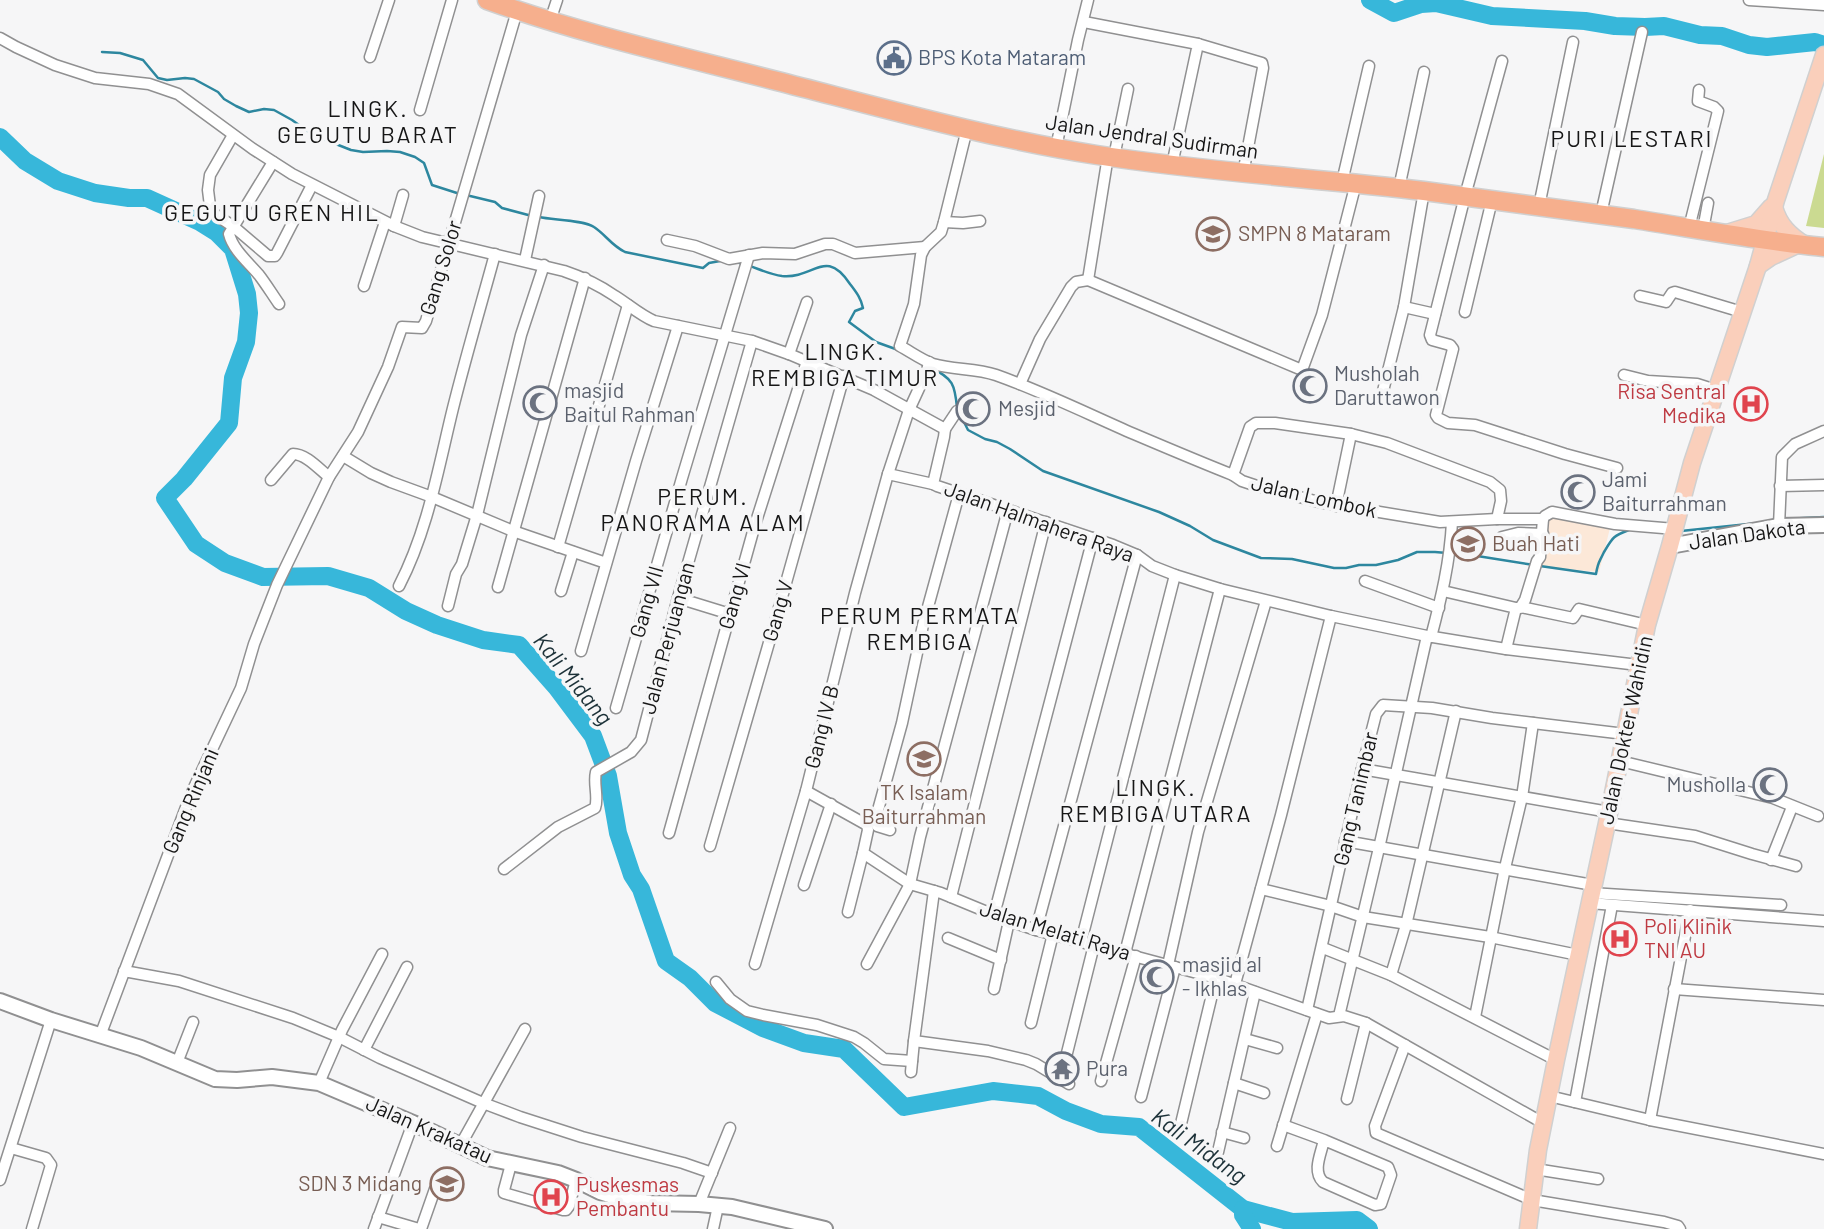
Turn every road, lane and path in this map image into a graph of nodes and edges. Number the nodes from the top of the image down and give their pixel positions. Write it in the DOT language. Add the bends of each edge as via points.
graph roads {
  1 [pos="389,0"];
  2 [pos="453,0"];
  3 [pos="487,0"];
  4 [pos="557,0"];
  5 [pos="1088,0"];
  6 [pos="1749,0"];
  7 [pos="1824,5"];
  8 [pos="517,11"];
  9 [pos="550,21"];
  10 [pos="1084,22"];
  11 [pos="1642,32"];
  12 [pos="0,38"];
  13 [pos="1573,42"];
  14 [pos="1198,44"];
  15 [pos="1824,56"];
  16 [pos="370,57"];
  17 [pos="1502,61"];
  18 [pos="1369,66"];
  19 [pos="1424,72"];
  20 [pos="1128,89"];
  21 [pos="1699,90"];
  22 [pos="420,110"];
  23 [pos="967,129"];
  24 [pos="233,135"];
  25 [pos="1056,148"];
  26 [pos="1111,157"];
  27 [pos="273,162"];
  28 [pos="1172,165"];
  29 [pos="1243,174"];
  30 [pos="1349,183"];
  31 [pos="312,184"];
  32 [pos="1399,188"];
  33 [pos="1424,191"];
  34 [pos="402,195"];
  35 [pos="539,196"];
  36 [pos="1465,196"];
  37 [pos="1492,200"];
  38 [pos="1708,203"];
  39 [pos="1775,203"];
  40 [pos="1539,206"];
  41 [pos="1601,214"];
  42 [pos="980,221"];
  43 [pos="944,222"];
  44 [pos="390,224"];
  45 [pos="234,227"];
  46 [pos="1696,229"];
  47 [pos="1727,233"];
  48 [pos="667,240"];
  49 [pos="1765,241"];
  50 [pos="450,244"];
  51 [pos="1802,245"];
  52 [pos="925,247"];
  53 [pos="1824,247"];
  54 [pos="495,254"];
  55 [pos="525,260"];
  56 [pos="747,261"];
  57 [pos="544,265"];
  58 [pos="1758,266"];
  59 [pos="585,278"];
  60 [pos="1088,280"];
  61 [pos="364,286"];
  62 [pos="1640,296"];
  63 [pos="807,302"];
  64 [pos="279,304"];
  65 [pos="628,304"];
  66 [pos="1404,307"];
  67 [pos="1465,312"];
  68 [pos="1742,312"];
  69 [pos="1435,314"];
  70 [pos="678,326"];
  71 [pos="724,335"];
  72 [pos="752,341"];
  73 [pos="789,354"];
  74 [pos="807,361"];
  75 [pos="928,365"];
  76 [pos="1624,375"];
  77 [pos="844,376"];
  78 [pos="1020,384"];
  79 [pos="1716,390"];
  80 [pos="1381,399"];
  81 [pos="909,410"];
  82 [pos="957,411"];
  83 [pos="945,429"];
  84 [pos="1824,431"];
  85 [pos="1352,434"];
  86 [pos="343,456"];
  87 [pos="1617,468"];
  88 [pos="888,474"];
  89 [pos="1233,475"];
  90 [pos="329,477"];
  91 [pos="271,480"];
  92 [pos="933,484"];
  93 [pos="1824,485"];
  94 [pos="1780,486"];
  95 [pos="959,494"];
  96 [pos="432,497"];
  97 [pos="1336,506"];
  98 [pos="1008,510"];
  99 [pos="477,515"];
  100 [pos="1497,519"];
  101 [pos="1544,520"];
  102 [pos="1046,522"];
  103 [pos="1452,522"];
  104 [pos="1779,522"];
  105 [pos="1824,525"];
  106 [pos="513,531"];
  107 [pos="1543,534"];
  108 [pos="1502,537"];
  109 [pos="1093,538"];
  110 [pos="1672,539"];
  111 [pos="558,547"];
  112 [pos="573,552"];
  113 [pos="1137,555"];
  114 [pos="606,563"];
  115 [pos="286,568"];
  116 [pos="1175,575"];
  117 [pos="1365,581"];
  118 [pos="399,586"];
  119 [pos="498,587"];
  120 [pos="1220,589"];
  121 [pos="561,591"];
  122 [pos="1444,591"];
  123 [pos="678,598"];
  124 [pos="1265,601"];
  125 [pos="448,606"];
  126 [pos="1519,607"];
  127 [pos="1439,608"];
  128 [pos="730,614"];
  129 [pos="1331,616"];
  130 [pos="1647,625"];
  131 [pos="1429,636"];
  132 [pos="1506,649"];
  133 [pos="581,650"];
  134 [pos="1638,665"];
  135 [pos="1411,706"];
  136 [pos="616,708"];
  137 [pos="1455,711"];
  138 [pos="1533,723"];
  139 [pos="1625,734"];
  140 [pos="1620,761"];
  141 [pos="1362,769"];
  142 [pos="1394,776"];
  143 [pos="1440,783"];
  144 [pos="806,791"];
  145 [pos="1522,797"];
  146 [pos="831,804"];
  147 [pos="1791,807"];
  148 [pos="1818,816"];
  149 [pos="1608,818"];
  150 [pos="890,830"];
  151 [pos="669,833"];
  152 [pos="1345,841"];
  153 [pos="710,846"];
  154 [pos="1379,848"];
  155 [pos="863,853"];
  156 [pos="1422,856"];
  157 [pos="1771,860"];
  158 [pos="1796,866"];
  159 [pos="1505,868"];
  160 [pos="504,869"];
  161 [pos="910,884"];
  162 [pos="804,885"];
  163 [pos="1261,889"];
  164 [pos="934,891"];
  165 [pos="1591,893"];
  166 [pos="951,897"];
  167 [pos="1612,905"];
  168 [pos="1781,905"];
  169 [pos="1331,906"];
  170 [pos="1690,910"];
  171 [pos="848,912"];
  172 [pos="994,915"];
  173 [pos="1363,917"];
  174 [pos="1009,921"];
  175 [pos="1824,921"];
  176 [pos="1406,925"];
  177 [pos="1036,930"];
  178 [pos="1053,934"];
  179 [pos="1490,937"];
  180 [pos="948,938"];
  181 [pos="1081,942"];
  182 [pos="1094,945"];
  183 [pos="1323,948"];
  184 [pos="382,954"];
  185 [pos="1130,955"];
  186 [pos="1578,955"];
  187 [pos="1353,959"];
  188 [pos="1000,960"];
  189 [pos="755,964"];
  190 [pos="867,964"];
  191 [pos="1171,966"];
  192 [pos="407,967"];
  193 [pos="124,971"];
  194 [pos="1391,975"];
  195 [pos="1216,978"];
  196 [pos="716,982"];
  197 [pos="1234,984"];
  198 [pos="994,989"];
  199 [pos="1674,989"];
  200 [pos="1255,992"];
  201 [pos="1824,1000"];
  202 [pos="0,1001"];
  203 [pos="1312,1012"];
  204 [pos="1339,1016"];
  205 [pos="1475,1017"];
  206 [pos="51,1020"];
  207 [pos="193,1022"];
  208 [pos="1031,1023"];
  209 [pos="1366,1023"];
  210 [pos="525,1029"];
  211 [pos="100,1036"];
  212 [pos="339,1037"];
  213 [pos="1245,1039"];
  214 [pos="914,1041"];
  215 [pos="1405,1045"];
  216 [pos="1277,1048"];
  217 [pos="364,1050"];
  218 [pos="1066,1057"];
  219 [pos="1556,1060"];
  220 [pos="177,1063"];
  221 [pos="1101,1081"];
  222 [pos="319,1083"];
  223 [pos="1234,1083"];
  224 [pos="1069,1084"];
  225 [pos="1264,1093"];
  226 [pos="1549,1096"];
  227 [pos="1141,1097"];
  228 [pos="1347,1099"];
  229 [pos="1574,1102"];
  230 [pos="483,1103"];
  231 [pos="1650,1120"];
  232 [pos="413,1123"];
  233 [pos="1543,1123"];
  234 [pos="1283,1125"];
  235 [pos="730,1128"];
  236 [pos="1179,1132"];
  237 [pos="1222,1132"];
  238 [pos="1244,1138"];
  239 [pos="1324,1140"];
  240 [pos="460,1146"];
  241 [pos="1277,1146"];
  242 [pos="10,1148"];
  243 [pos="1218,1152"];
  244 [pos="1824,1154"];
  245 [pos="511,1164"];
  246 [pos="1535,1168"];
  247 [pos="712,1173"];
  248 [pos="1598,1179"];
  249 [pos="0,1180"];
  250 [pos="576,1180"];
  251 [pos="435,1189"];
  252 [pos="1532,1200"];
  253 [pos="699,1204"];
  254 [pos="718,1206"];
  255 [pos="378,1217"];
  256 [pos="1529,1226"];
  257 [pos="32,1229"];
  258 [pos="374,1229"];
  259 [pos="420,1229"];
  260 [pos="713,1229"];
  261 [pos="825,1229"];
  262 [pos="1680,1229"];
  1 -- 16 [label="street"];
  2 -- 22 [label="street"];
  3 -- 8 [label="highway, Jalan Jendral Sudirman"];
  4 -- 9 [label="street"];
  5 -- 10 [label="street"];
  6 -- 7 [label="street"];
  8 -- 9 [label="highway, Jalan Jendral Sudirman"];
  8 -- 50 [label="street, Gang Solor"];
  9 -- 23 [label="highway, Jalan Jendral Sudirman"];
  10 -- 14 [label="street"];
  10 -- 25 [label="street"];
  11 -- 41 [label="street"];
  12 -- 24 [label="street" via="94,78 167,89"];
  13 -- 40 [label="street"];
  14 -- 28 [label="street"];
  14 -- 29 [label="street" via="1262,63"];
  15 -- 39 [label="main road, Jalan Dokter Wahidin"];
  17 -- 36 [label="street"];
  18 -- 30 [label="street"];
  19 -- 32 [label="street"];
  20 -- 26 [label="street"];
  21 -- 46 [label="street" via="1698,101 1718,111"];
  23 -- 25 [label="highway, Jalan Jendral Sudirman"];
  23 -- 43 [label="street"];
  24 -- 27 [label="street"];
  24 -- 45 [label="street" via="210,175 208,190 213,213"];
  25 -- 26 [label="highway, Jalan Jendral Sudirman"];
  26 -- 28 [label="highway, Jalan Jendral Sudirman"];
  26 -- 60 [label="street"];
  27 -- 31 [label="street"];
  27 -- 45 [label="street"];
  28 -- 29 [label="highway, Jalan Jendral Sudirman"];
  29 -- 30 [label="highway, Jalan Jendral Sudirman"];
  30 -- 32 [label="highway, Jalan Jendral Sudirman"];
  30 -- 60 [label="street" via="1322,315 1302,370"];
  31 -- 44 [label="street"];
  31 -- 45 [label="street" via="275,256 268,256"];
  32 -- 33 [label="highway, Jalan Jendral Sudirman"];
  33 -- 36 [label="highway, Jalan Jendral Sudirman"];
  33 -- 66 [label="street"];
  34 -- 44 [label="street"];
  35 -- 55 [label="street"];
  36 -- 37 [label="highway, Jalan Jendral Sudirman"];
  36 -- 69 [label="street"];
  37 -- 40 [label="highway, Jalan Jendral Sudirman"];
  37 -- 67 [label="street"];
  38 -- 46 [label="street"];
  39 -- 47 [label="main road" via="1756,224"];
  39 -- 49 [label="main road, Jalan Dokter Wahidin"];
  39 -- 51 [label="main road" via="1777,216"];
  40 -- 41 [label="highway, Jalan Jendral Sudirman"];
  41 -- 46 [label="highway, Jalan Jendral Sudirman"];
  42 -- 43 [label="street"];
  43 -- 52 [label="street" via="941,232"];
  44 -- 50 [label="street"];
  44 -- 61 [label="street"];
  45 -- 64 [label="street" via="231,240"];
  46 -- 47 [label="highway, Jalan Jendral Sudirman"];
  47 -- 49 [label="highway, Jalan Jendral Sudirman"];
  48 -- 56 [label="street"];
  49 -- 51 [label="highway, Jalan Jendral Sudirman"];
  49 -- 58 [label="main road, Jalan Dokter Wahidin"];
  50 -- 54 [label="street"];
  50 -- 86 [label="street, Gang Solor" via="425,324 422,328 402,327 376,395"];
  51 -- 53 [label="highway, Jalan Jendral Sudirman"];
  51 -- 58 [label="main road" via="1785,249"];
  52 -- 56 [label="street" via="855,253 825,244 795,254 763,253"];
  52 -- 75 [label="street" via="900,346"];
  54 -- 55 [label="street"];
  54 -- 96 [label="street"];
  55 -- 57 [label="street"];
  56 -- 71 [label="street, Gang VII"];
  57 -- 59 [label="street"];
  57 -- 99 [label="street" via="521,335"];
  58 -- 68 [label="main road, Jalan Dokter Wahidin"];
  59 -- 65 [label="street"];
  59 -- 106 [label="street"];
  60 -- 78 [label="street" via="1070,287"];
  62 -- 68 [label="street" via="1666,302 1675,292"];
  63 -- 73 [label="street"];
  65 -- 70 [label="street" via="654,321"];
  65 -- 111 [label="street"];
  66 -- 69 [label="street"];
  66 -- 80 [label="street"];
  68 -- 79 [label="main road, Jalan Dokter Wahidin"];
  69 -- 87 [label="street" via="1430,337 1454,349 1438,418"];
  70 -- 71 [label="street"];
  70 -- 114 [label="street"];
  71 -- 72 [label="street"];
  71 -- 136 [label="street, Gang VII"];
  72 -- 73 [label="street"];
  72 -- 123 [label="street, Jalan Perjuangan"];
  73 -- 74 [label="street"];
  74 -- 77 [label="street"];
  74 -- 128 [label="street, Gang VI"];
  75 -- 78 [label="street, Jalan Lombok" via="978,370"];
  75 -- 81 [label="street, Gang IV B"];
  76 -- 79 [label="street"];
  77 -- 81 [label="street"];
  77 -- 153 [label="street, Gang V"];
  78 -- 89 [label="street, Jalan Lombok"];
  79 -- 110 [label="main road, Jalan Dokter Wahidin"];
  81 -- 83 [label="street"];
  81 -- 88 [label="street, Gang IV B"];
  82 -- 83 [label="street"];
  83 -- 92 [label="street, Jalan Halmahera Raya"];
  84 -- 94 [label="street" via="1784,454"];
  85 -- 89 [label="street" via="1255,423"];
  85 -- 97 [label="street"];
  85 -- 100 [label="street" via="1490,482 1500,490"];
  86 -- 90 [label="street, Gang Solor"];
  86 -- 96 [label="street" via="371,473"];
  88 -- 92 [label="street"];
  88 -- 144 [label="street, Gang IV B"];
  89 -- 97 [label="street, Jalan Lombok" via="1277,492"];
  90 -- 91 [label="street" via="303,456 293,454"];
  90 -- 115 [label="street, Gang Solor"];
  92 -- 95 [label="street, Jalan Halmahera Raya"];
  93 -- 94 [label="street"];
  94 -- 104 [label="street"];
  95 -- 98 [label="street, Jalan Halmahera Raya"];
  95 -- 150 [label="street" via="875,821"];
  96 -- 99 [label="street"];
  96 -- 118 [label="street"];
  97 -- 103 [label="street, Jalan Lombok"];
  98 -- 102 [label="street, Jalan Halmahera Raya"];
  98 -- 161 [label="street"];
  99 -- 106 [label="street"];
  99 -- 125 [label="street"];
  100 -- 101 [label="street, Jalan Lombok"];
  100 -- 103 [label="street, Jalan Lombok"];
  101 -- 107 [label="street"];
  101 -- 110 [label="street, Jalan Lombok" via="1557,513"];
  102 -- 109 [label="street, Jalan Halmahera Raya"];
  102 -- 166 [label="street"];
  103 -- 122 [label="street"];
  104 -- 105 [label="street, Jalan Dakota"];
  104 -- 110 [label="street, Jalan Dakota"];
  106 -- 111 [label="street"];
  106 -- 119 [label="street"];
  107 -- 108 [label="street"];
  107 -- 126 [label="street" via="1541,554"];
  109 -- 113 [label="street, Jalan Halmahera Raya"];
  109 -- 172 [label="street"];
  110 -- 130 [label="main road, Jalan Dokter Wahidin"];
  111 -- 112 [label="street"];
  112 -- 114 [label="street"];
  112 -- 121 [label="street"];
  113 -- 116 [label="street, Jalan Halmahera Raya"];
  113 -- 177 [label="street"];
  114 -- 133 [label="street"];
  115 -- 193 [label="street, Gang Rinjani" via="241,688 191,794"];
  116 -- 120 [label="street, Jalan Halmahera Raya"];
  116 -- 181 [label="street"];
  117 -- 127 [label="street"];
  120 -- 124 [label="street, Jalan Halmahera Raya"];
  120 -- 185 [label="street"];
  122 -- 126 [label="street"];
  122 -- 127 [label="street"];
  123 -- 128 [label="street"];
  123 -- 160 [label="street, Jalan Perjuangan" via="641,740 631,752 596,772 595,808 558,827"];
  124 -- 129 [label="street, Jalan Halmahera Raya"];
  124 -- 191 [label="street" via="1198,832"];
  126 -- 130 [label="street" via="1573,618 1579,609"];
  126 -- 132 [label="street"];
  127 -- 131 [label="street"];
  128 -- 151 [label="street, Gang VI"];
  129 -- 131 [label="street, Jalan Halmahera Raya"];
  129 -- 163 [label="street"];
  130 -- 134 [label="main road, Jalan Dokter Wahidin"];
  131 -- 132 [label="street, Jalan Halmahera Raya"];
  131 -- 135 [label="street"];
  132 -- 134 [label="street, Jalan Halmahera Raya"];
  134 -- 139 [label="main road, Jalan Dokter Wahidin"];
  135 -- 137 [label="street, Gang Tanimbar"];
  135 -- 141 [label="street, Gang Tanimbar" via="1382,705"];
  135 -- 142 [label="street"];
  137 -- 138 [label="street, Gang Tanimbar"];
  137 -- 143 [label="street"];
  138 -- 139 [label="street, Gang Tanimbar"];
  138 -- 145 [label="street"];
  139 -- 140 [label="main road, Jalan Dokter Wahidin"];
  140 -- 147 [label="street" via="1773,798"];
  140 -- 149 [label="main road, Jalan Dokter Wahidin"];
  141 -- 142 [label="street"];
  141 -- 152 [label="street, Gang Tanimbar"];
  142 -- 143 [label="street"];
  142 -- 154 [label="street"];
  143 -- 145 [label="street"];
  143 -- 156 [label="street"];
  144 -- 146 [label="street"];
  144 -- 189 [label="street, Gang IV B"];
  145 -- 149 [label="street"];
  145 -- 159 [label="street"];
  146 -- 155 [label="street" via="867,825"];
  146 -- 162 [label="street"];
  147 -- 148 [label="street"];
  147 -- 157 [label="street"];
  149 -- 157 [label="street" via="1695,836"];
  149 -- 165 [label="main road, Jalan Dokter Wahidin"];
  152 -- 154 [label="street"];
  152 -- 169 [label="street, Gang Tanimbar"];
  154 -- 156 [label="street"];
  154 -- 173 [label="street"];
  155 -- 161 [label="street, Jalan Melati Raya"];
  155 -- 171 [label="street"];
  156 -- 159 [label="street"];
  156 -- 176 [label="street"];
  157 -- 158 [label="street"];
  159 -- 165 [label="street"];
  159 -- 179 [label="street"];
  161 -- 164 [label="street, Jalan Melati Raya"];
  161 -- 190 [label="street"];
  163 -- 169 [label="street"];
  163 -- 197 [label="street"];
  164 -- 166 [label="street, Jalan Melati Raya"];
  164 -- 214 [label="street"];
  165 -- 167 [label="street"];
  165 -- 168 [label="street"];
  165 -- 186 [label="main road, Jalan Dokter Wahidin"];
  166 -- 172 [label="street, Jalan Melati Raya"];
  167 -- 170 [label="street"];
  167 -- 229 [label="street"];
  169 -- 173 [label="street"];
  169 -- 183 [label="street, Gang Tanimbar"];
  170 -- 175 [label="street"];
  170 -- 199 [label="street"];
  172 -- 174 [label="street, Jalan Melati Raya"];
  173 -- 176 [label="street"];
  173 -- 187 [label="street"];
  174 -- 177 [label="street, Jalan Melati Raya"];
  174 -- 188 [label="street"];
  176 -- 179 [label="street"];
  176 -- 194 [label="street"];
  177 -- 178 [label="street, Jalan Melati Raya"];
  178 -- 181 [label="street, Jalan Melati Raya"];
  178 -- 208 [label="street"];
  179 -- 186 [label="street"];
  179 -- 205 [label="street"];
  180 -- 188 [label="street"];
  181 -- 182 [label="street, Jalan Melati Raya"];
  182 -- 185 [label="street, Jalan Melati Raya"];
  182 -- 218 [label="street"];
  183 -- 187 [label="street"];
  183 -- 203 [label="street, Gang Tanimbar"];
  184 -- 212 [label="street"];
  185 -- 191 [label="street, Jalan Melati Raya"];
  185 -- 221 [label="street"];
  186 -- 219 [label="main road, Jalan Dokter Wahidin"];
  187 -- 194 [label="street"];
  187 -- 204 [label="street"];
  188 -- 198 [label="street"];
  191 -- 195 [label="street, Jalan Melati Raya"];
  191 -- 227 [label="street"];
  192 -- 217 [label="street"];
  193 -- 211 [label="street, Gang Rinjani"];
  193 -- 212 [label="street" via="187,983"];
  194 -- 205 [label="street"];
  195 -- 197 [label="street, Jalan Melati Raya"];
  195 -- 236 [label="street"];
  196 -- 214 [label="street" via="747,1011 854,1037 884,1059 911,1067"];
  197 -- 200 [label="street, Jalan Melati Raya"];
  199 -- 201 [label="street"];
  199 -- 231 [label="street"];
  200 -- 203 [label="street, Jalan Melati Raya"];
  200 -- 213 [label="street"];
  202 -- 206 [label="street, Jalan Krakatau"];
  203 -- 204 [label="street, Jalan Melati Raya" via="1333,1019"];
  203 -- 234 [label="street, Gang Tanimbar"];
  204 -- 209 [label="street, Jalan Melati Raya"];
  205 -- 219 [label="street"];
  206 -- 211 [label="street, Jalan Krakatau"];
  206 -- 242 [label="street"];
  207 -- 220 [label="street"];
  209 -- 215 [label="street, Jalan Melati Raya"];
  209 -- 228 [label="street"];
  210 -- 230 [label="street"];
  211 -- 220 [label="street, Jalan Krakatau"];
  212 -- 217 [label="street"];
  212 -- 222 [label="street"];
  213 -- 216 [label="street"];
  213 -- 223 [label="street"];
  214 -- 224 [label="street" via="1026,1060"];
  215 -- 233 [label="street, Jalan Melati Raya"];
  215 -- 252 [label="street" via="1376,1133"];
  217 -- 230 [label="street"];
  219 -- 226 [label="main road, Jalan Dokter Wahidin"];
  220 -- 222 [label="street, Jalan Krakatau" via="215,1079 285,1078"];
  222 -- 232 [label="street, Jalan Krakatau"];
  223 -- 225 [label="street"];
  223 -- 237 [label="street"];
  226 -- 229 [label="street"];
  226 -- 233 [label="main road, Jalan Dokter Wahidin"];
  229 -- 231 [label="street"];
  230 -- 240 [label="street"];
  230 -- 247 [label="street" via="582,1138"];
  231 -- 244 [label="street"];
  232 -- 240 [label="street, Jalan Krakatau"];
  232 -- 255 [label="street"];
  233 -- 246 [label="main road, Jalan Dokter Wahidin"];
  234 -- 239 [label="street"];
  234 -- 241 [label="street, Gang Tanimbar"];
  235 -- 247 [label="street"];
  237 -- 238 [label="street"];
  237 -- 243 [label="street"];
  239 -- 239 [label="street" via="1388,1167 1391,1175 1381,1204 1319,1178"];
  240 -- 245 [label="street, Jalan Krakatau"];
  242 -- 249 [label="street"];
  242 -- 257 [label="street" via="50,1161"];
  245 -- 250 [label="street, Jalan Krakatau"];
  245 -- 250 [label="street" via="505,1193 563,1210 568,1209"];
  246 -- 248 [label="street"];
  246 -- 252 [label="main road, Jalan Dokter Wahidin"];
  247 -- 253 [label="street"];
  250 -- 253 [label="street, Jalan Krakatau" via="635,1202"];
  251 -- 259 [label="street"];
  252 -- 256 [label="main road, Jalan Dokter Wahidin"];
  252 -- 262 [label="street" via="1664,1222"];
  253 -- 254 [label="street, Jalan Krakatau"];
  254 -- 260 [label="street"];
  254 -- 261 [label="street, Jalan Krakatau"];
  255 -- 258 [label="street"];
  255 -- 259 [label="street"];
}
